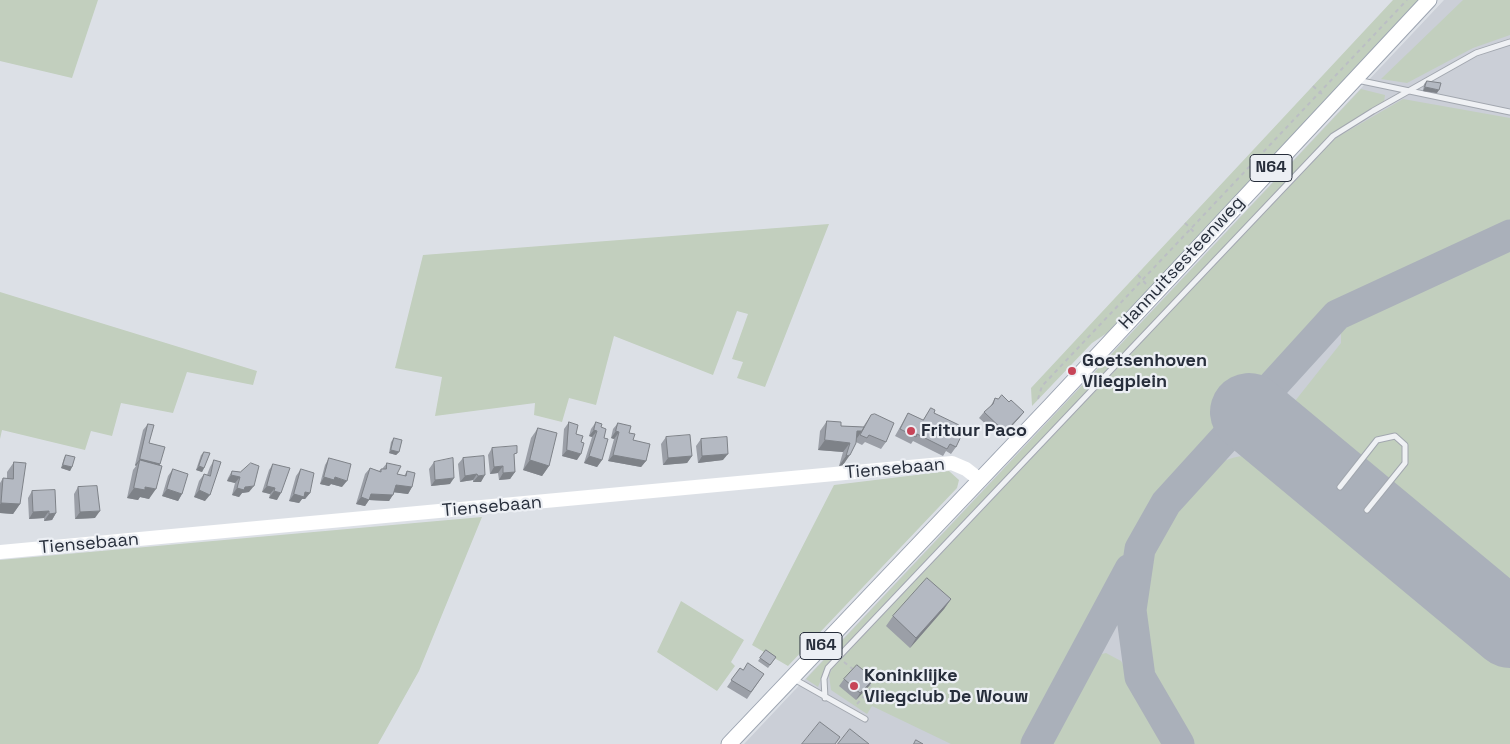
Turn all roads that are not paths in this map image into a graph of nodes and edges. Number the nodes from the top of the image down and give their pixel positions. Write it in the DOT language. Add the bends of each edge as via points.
graph roads {
  1 [pos="1429,0"];
  2 [pos="1510,42"];
  3 [pos="1354,80"];
  4 [pos="1407,92"];
  5 [pos="1510,112"];
  6 [pos="980,480"];
  7 [pos="1340,487"];
  8 [pos="1367,510"];
  9 [pos="0,552"];
  10 [pos="792,677"];
  11 [pos="825,698"];
  12 [pos="865,719"];
  13 [pos="729,744"];
  1 -- 3 [label="main road, Hannuitsesteenweg / N64"];
  2 -- 4 [label="lane" via="1476,53"];
  3 -- 4 [label="lane"];
  3 -- 6 [label="main road, Hannuitsesteenweg / N64"];
  4 -- 5 [label="lane"];
  4 -- 11 [label="lane" via="1334,136 828,668 824,680"];
  6 -- 9 [label="street, Tiensebaan" via="952,463"];
  6 -- 10 [label="main road, Hannuitsesteenweg / N64"];
  7 -- 8 [label="lane" via="1377,440 1395,436 1405,445 1405,463"];
  10 -- 11 [label="lane"];
  10 -- 13 [label="main road, Hannuitsesteenweg / N64"];
  11 -- 12 [label="lane"];
}
